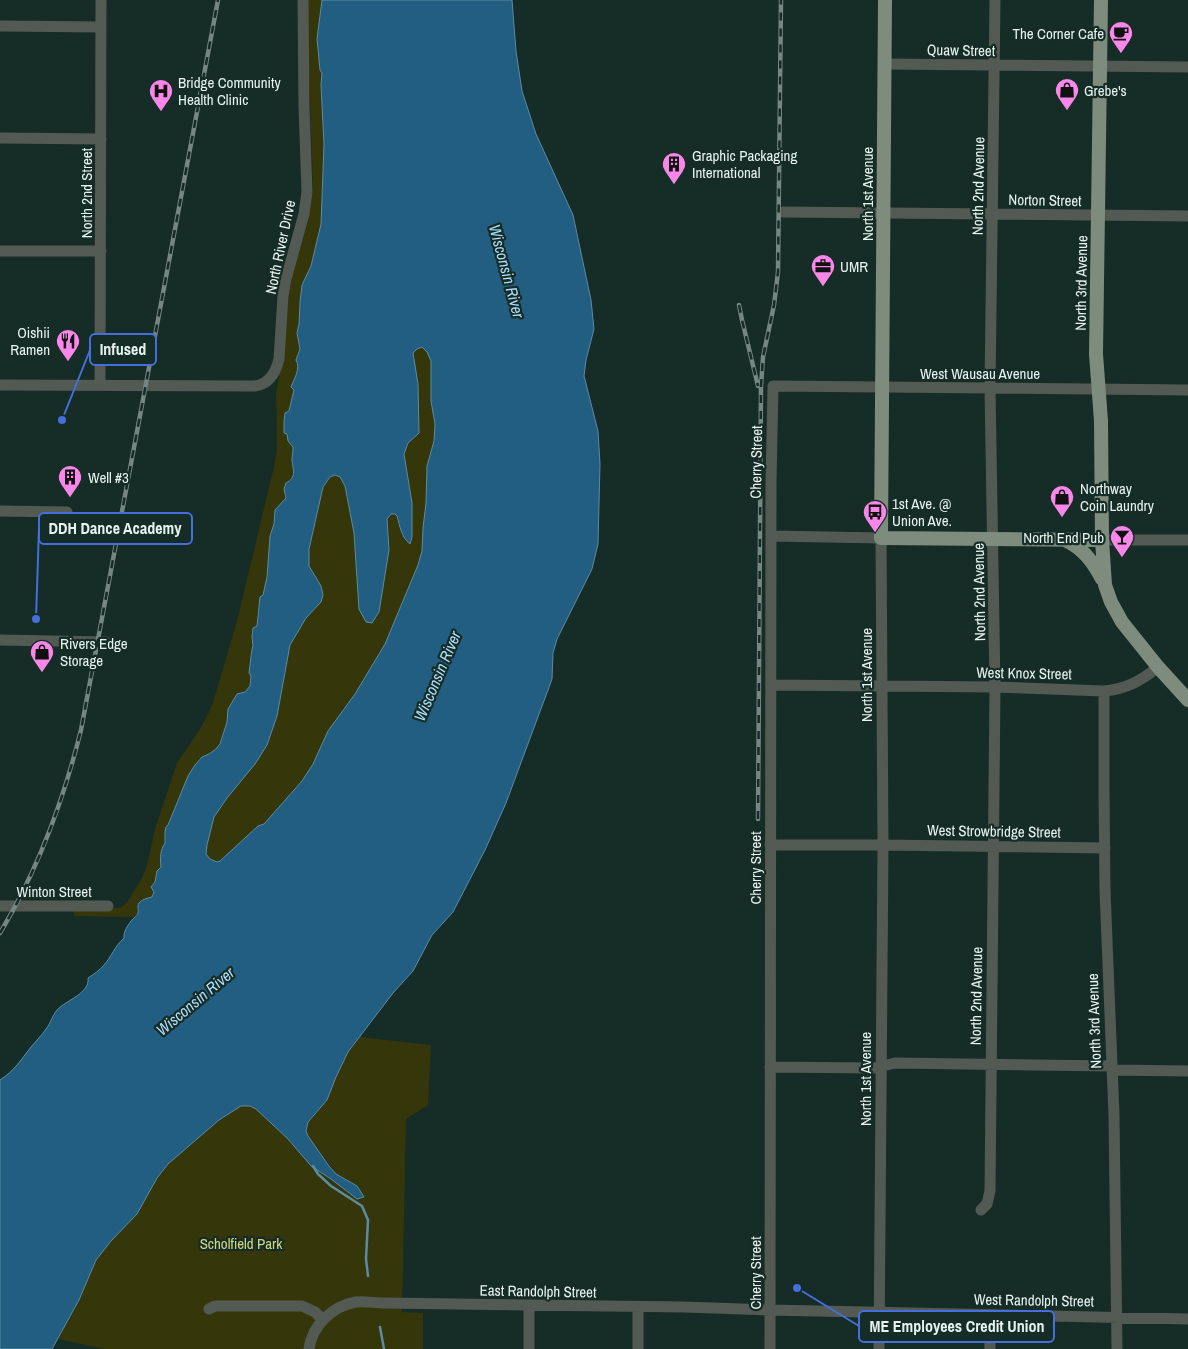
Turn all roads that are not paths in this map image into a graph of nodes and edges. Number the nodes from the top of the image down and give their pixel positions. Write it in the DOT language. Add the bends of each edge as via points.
graph roads {
  1 [pos="101,0"];
  2 [pos="303,0"];
  3 [pos="885,0"];
  4 [pos="995,0"];
  5 [pos="1101,0"];
  6 [pos="0,26"];
  7 [pos="101,26"];
  8 [pos="885,64"];
  9 [pos="994,65"];
  10 [pos="1100,66"];
  11 [pos="1188,67"];
  12 [pos="0,138"];
  13 [pos="101,139"];
  14 [pos="782,212"];
  15 [pos="884,213"];
  16 [pos="993,214"];
  17 [pos="1098,215"];
  18 [pos="1188,216"];
  19 [pos="0,251"];
  20 [pos="101,251"];
  21 [pos="0,385"];
  22 [pos="100,385"];
  23 [pos="773,386"];
  24 [pos="882,387"];
  25 [pos="990,388"];
  26 [pos="1098,389"];
  27 [pos="1188,390"];
  28 [pos="0,511"];
  29 [pos="68,512"];
  30 [pos="771,536"];
  31 [pos="881,538"];
  32 [pos="993,539"];
  33 [pos="1064,540"];
  34 [pos="1102,540"];
  35 [pos="1188,540"];
  36 [pos="1105,584"];
  37 [pos="0,640"];
  38 [pos="106,642"];
  39 [pos="1158,667"];
  40 [pos="771,685"];
  41 [pos="882,686"];
  42 [pos="994,687"];
  43 [pos="1104,691"];
  44 [pos="1188,700"];
  45 [pos="770,845"];
  46 [pos="883,845"];
  47 [pos="993,846"];
  48 [pos="1105,848"];
  49 [pos="0,906"];
  50 [pos="108,906"];
  51 [pos="990,1064"];
  52 [pos="881,1066"];
  53 [pos="770,1068"];
  54 [pos="1112,1068"];
  55 [pos="1188,1071"];
  56 [pos="981,1210"];
  57 [pos="529,1306"];
  58 [pos="638,1307"];
  59 [pos="208,1309"];
  60 [pos="770,1310"];
  61 [pos="879,1313"];
  62 [pos="989,1315"];
  63 [pos="1117,1316"];
  64 [pos="1188,1319"];
  65 [pos="323,1320"];
  66 [pos="309,1349"];
  67 [pos="529,1349"];
  68 [pos="638,1349"];
  69 [pos="770,1349"];
  70 [pos="879,1349"];
  71 [pos="990,1349"];
  72 [pos="1117,1349"];
  1 -- 7 [label="street, North 2nd Street"];
  2 -- 22 [label="street, North River Drive" via="306,202 286,279 279,359 275,371 271,378 255,386"];
  3 -- 8 [label="main road, North 1st Avenue"];
  4 -- 9 [label="street, North 2nd Avenue"];
  5 -- 10 [label="main road, North 3rd Avenue"];
  6 -- 7 [label="street"];
  7 -- 13 [label="street, North 2nd Street"];
  8 -- 9 [label="street, Quaw Street"];
  8 -- 15 [label="main road, North 1st Avenue"];
  9 -- 10 [label="street, Quaw Street"];
  9 -- 16 [label="street, North 2nd Avenue"];
  10 -- 11 [label="street, Quaw Street"];
  10 -- 17 [label="main road, North 3rd Avenue"];
  12 -- 13 [label="street"];
  13 -- 20 [label="street, North 2nd Street"];
  14 -- 15 [label="street, Norton Street"];
  15 -- 16 [label="street, Norton Street"];
  15 -- 24 [label="main road, North 1st Avenue"];
  16 -- 17 [label="street, Norton Street"];
  16 -- 25 [label="street, North 2nd Avenue"];
  17 -- 18 [label="street, Norton Street"];
  17 -- 26 [label="main road, North 3rd Avenue"];
  19 -- 20 [label="street"];
  20 -- 22 [label="street, North 2nd Street"];
  21 -- 22 [label="street"];
  23 -- 24 [label="street, West Wausau Avenue"];
  23 -- 30 [label="street, Cherry Street"];
  24 -- 25 [label="street, West Wausau Avenue"];
  24 -- 31 [label="main road, North 1st Avenue"];
  25 -- 26 [label="street, West Wausau Avenue"];
  25 -- 32 [label="street, North 2nd Avenue"];
  26 -- 27 [label="street, West Wausau Avenue"];
  26 -- 34 [label="main road, North 3rd Avenue" via="1102,421"];
  28 -- 29 [label="street"];
  30 -- 31 [label="street"];
  30 -- 40 [label="street, Cherry Street"];
  31 -- 32 [label="main road"];
  31 -- 41 [label="street, North 1st Avenue"];
  32 -- 33 [label="main road"];
  32 -- 42 [label="street, North 2nd Avenue"];
  33 -- 34 [label="main road"];
  33 -- 36 [label="main road" via="1083,551"];
  34 -- 35 [label="street"];
  34 -- 36 [label="main road, North 3rd Avenue"];
  36 -- 39 [label="main road" via="1122,621"];
  37 -- 38 [label="street"];
  39 -- 43 [label="street, West Knox Street" via="1135,683"];
  39 -- 44 [label="main road"];
  40 -- 41 [label="street, West Knox Street"];
  40 -- 45 [label="street, Cherry Street"];
  41 -- 42 [label="street, West Knox Street"];
  41 -- 46 [label="street, North 1st Avenue"];
  42 -- 43 [label="street, West Knox Street"];
  42 -- 47 [label="street, North 2nd Avenue"];
  43 -- 48 [label="street, North 3rd Avenue"];
  45 -- 46 [label="street, West Strowbridge Street"];
  45 -- 53 [label="street, Cherry Street"];
  46 -- 47 [label="street, West Strowbridge Street"];
  46 -- 52 [label="street, North 1st Avenue"];
  47 -- 48 [label="street, West Strowbridge Street"];
  47 -- 51 [label="street, North 2nd Avenue"];
  48 -- 54 [label="street, North 3rd Avenue"];
  49 -- 50 [label="street, Winton Street"];
  51 -- 52 [label="street" via="894,1063"];
  51 -- 54 [label="street"];
  51 -- 56 [label="street, North 2nd Avenue" via="990,1190"];
  52 -- 53 [label="street"];
  52 -- 61 [label="street, North 1st Avenue"];
  53 -- 60 [label="street, Cherry Street"];
  54 -- 55 [label="street"];
  54 -- 63 [label="street, North 3rd Avenue"];
  57 -- 58 [label="street, East Randolph Street"];
  57 -- 65 [label="street, East Randolph Street" via="357,1302 335,1310"];
  57 -- 67 [label="street"];
  58 -- 60 [label="street, East Randolph Street"];
  58 -- 68 [label="street"];
  59 -- 65 [label="street" via="215,1306 302,1306"];
  60 -- 61 [label="street, East Randolph Street"];
  60 -- 69 [label="street, Cherry Street"];
  61 -- 62 [label="street, West Randolph Street"];
  61 -- 70 [label="street, North 1st Avenue"];
  62 -- 63 [label="street, West Randolph Street"];
  62 -- 71 [label="street"];
  63 -- 64 [label="street, West Randolph Street"];
  63 -- 72 [label="street, North 3rd Avenue"];
  65 -- 66 [label="street" via="313,1334"];
}
